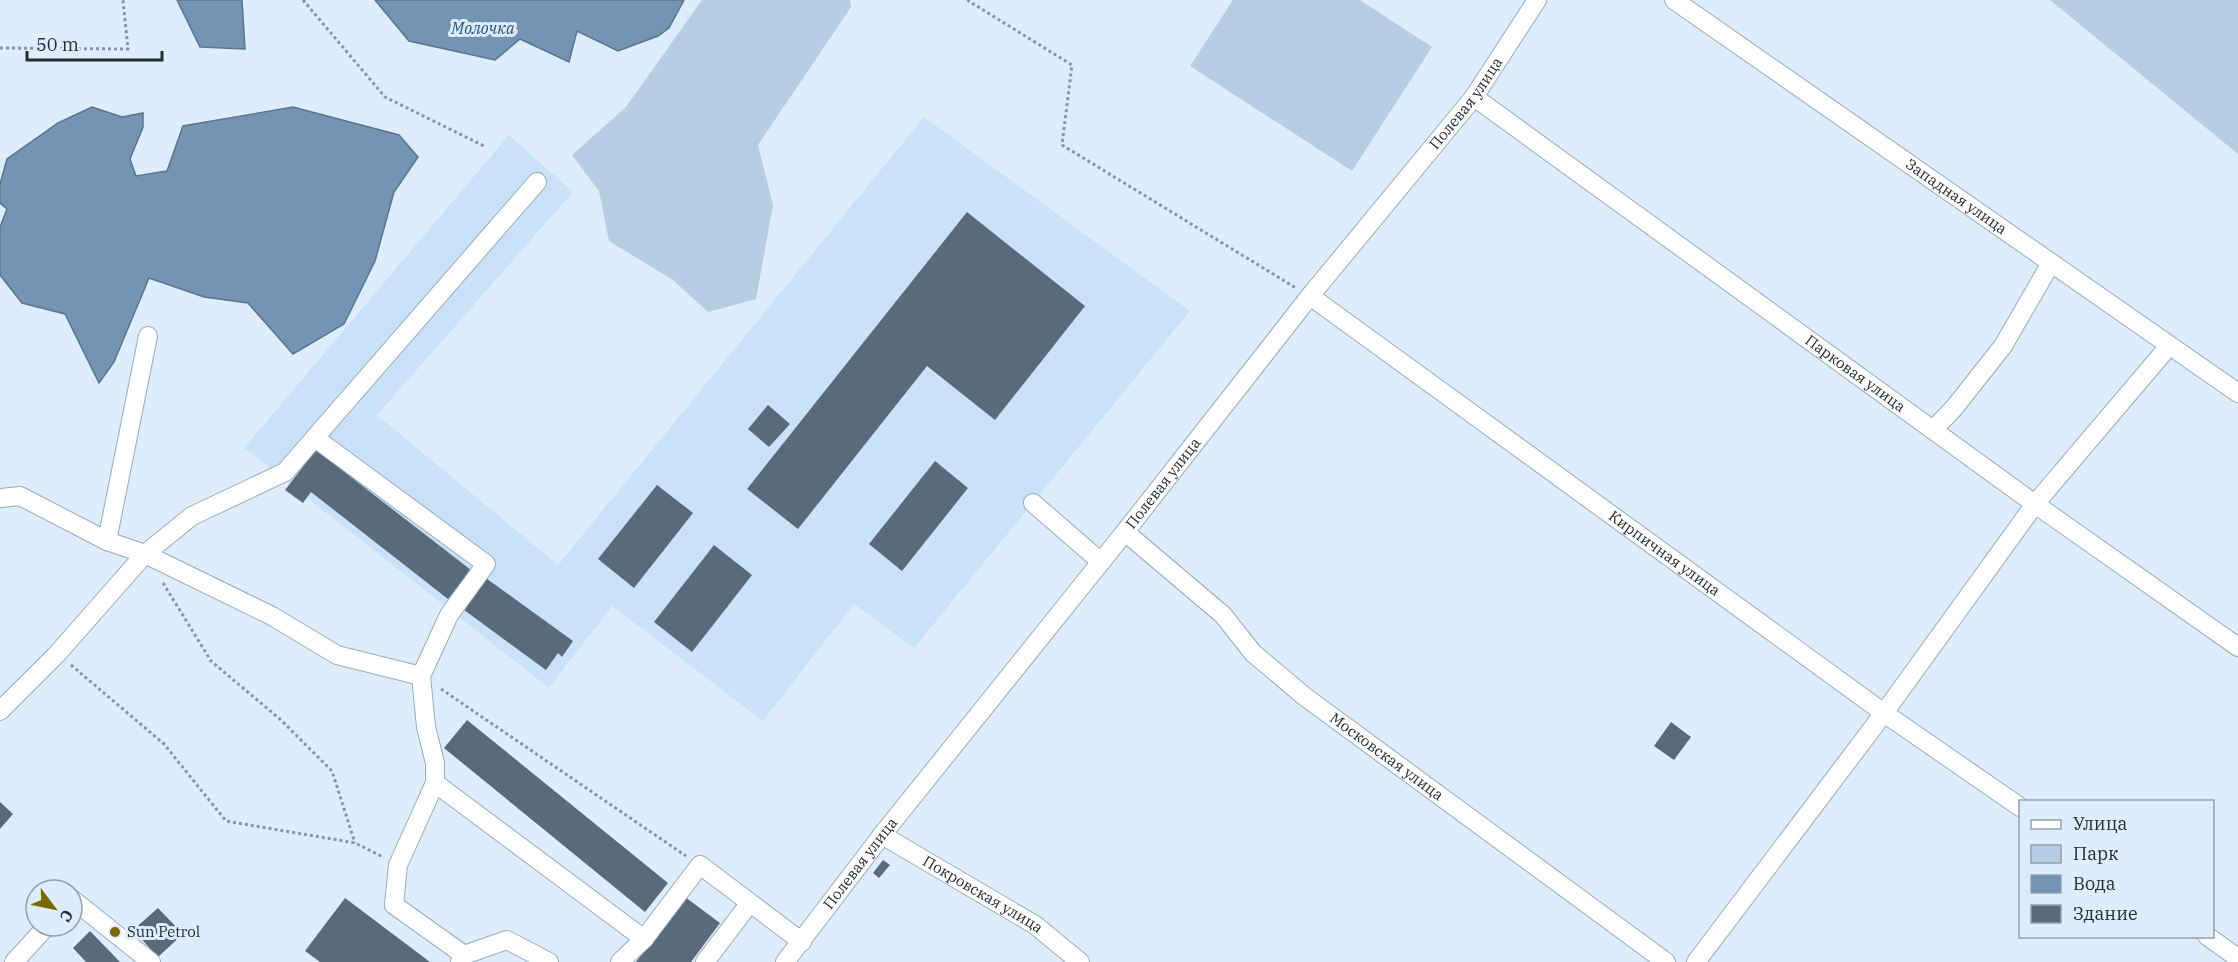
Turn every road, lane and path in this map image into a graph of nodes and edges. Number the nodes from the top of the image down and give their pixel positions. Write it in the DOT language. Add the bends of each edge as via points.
graph roads {
  1 [pos="123,0"];
  2 [pos="303,0"];
  3 [pos="967,0"];
  4 [pos="1537,0"];
  5 [pos="1674,0"];
  6 [pos="0,48"];
  7 [pos="1474,97"];
  8 [pos="484,146"];
  9 [pos="537,182"];
  10 [pos="2051,263"];
  11 [pos="1310,296"];
  12 [pos="148,336"];
  13 [pos="2169,346"];
  14 [pos="2238,393"];
  15 [pos="1933,430"];
  16 [pos="315,438"];
  17 [pos="0,498"];
  18 [pos="1033,503"];
  19 [pos="2035,504"];
  20 [pos="1125,532"];
  21 [pos="107,541"];
  22 [pos="145,554"];
  23 [pos="1101,562"];
  24 [pos="2238,647"];
  25 [pos="57,654"];
  26 [pos="421,676"];
  27 [pos="0,711"];
  28 [pos="1884,713"];
  29 [pos="435,783"];
  30 [pos="2019,806"];
  31 [pos="882,834"];
  32 [pos="355,843"];
  33 [pos="398,865"];
  34 [pos="700,865"];
  35 [pos="749,904"];
  36 [pos="84,908"];
  37 [pos="36,938"];
  38 [pos="2210,938"];
  39 [pos="644,939"];
  40 [pos="802,942"];
  41 [pos="2238,958"];
  42 [pos="462,959"];
  43 [pos="14,962"];
  44 [pos="152,962"];
  45 [pos="549,962"];
  46 [pos="620,962"];
  47 [pos="705,962"];
  48 [pos="785,962"];
  49 [pos="1080,962"];
  50 [pos="1666,962"];
  51 [pos="1696,962"];
  1 -- 6 [label="path" via="128,48"];
  2 -- 8 [label="path" via="386,97"];
  3 -- 11 [label="path" via="1072,65 1062,145"];
  4 -- 7 [label="street, Полевая улица"];
  5 -- 10 [label="street, Западная улица"];
  7 -- 11 [label="street, Полевая улица"];
  7 -- 15 [label="street, Парковая улица"];
  9 -- 16 [label="street"];
  10 -- 13 [label="street, Западная улица"];
  10 -- 15 [label="street" via="2003,346"];
  11 -- 20 [label="street, Полевая улица"];
  11 -- 28 [label="street, Кирпичная улица"];
  12 -- 21 [label="street"];
  13 -- 14 [label="street, Западная улица"];
  13 -- 19 [label="street"];
  15 -- 19 [label="street, Парковая улица"];
  16 -- 22 [label="street" via="285,472 192,516"];
  16 -- 26 [label="street" via="486,564 449,615"];
  17 -- 21 [label="street" via="20,496"];
  18 -- 23 [label="street"];
  19 -- 24 [label="street, Парковая улица"];
  19 -- 28 [label="street"];
  20 -- 23 [label="street, Полевая улица"];
  20 -- 50 [label="street, Московская улица" via="1223,615 1253,652 1304,696"];
  21 -- 22 [label="street"];
  22 -- 25 [label="street"];
  22 -- 26 [label="street" via="272,616 337,655"];
  22 -- 32 [label="path" via="211,661 281,720 332,771"];
  23 -- 31 [label="street, Полевая улица"];
  25 -- 27 [label="street"];
  25 -- 32 [label="path" via="164,744 226,821"];
  26 -- 29 [label="street"];
  26 -- 34 [label="path"];
  28 -- 30 [label="street, Кирпичная улица"];
  28 -- 51 [label="street"];
  29 -- 33 [label="street"];
  29 -- 39 [label="street"];
  31 -- 40 [label="street, Полевая улица"];
  31 -- 49 [label="street, Покровская улица" via="1035,925"];
  32 -- 33 [label="path"];
  33 -- 42 [label="street" via="394,905"];
  34 -- 35 [label="street"];
  34 -- 39 [label="street"];
  35 -- 40 [label="street"];
  35 -- 47 [label="street"];
  36 -- 44 [label="street"];
  37 -- 43 [label="street"];
  38 -- 41 [label="street"];
  39 -- 46 [label="street"];
  40 -- 48 [label="street, Полевая улица"];
  42 -- 45 [label="street" via="507,940"];
}
